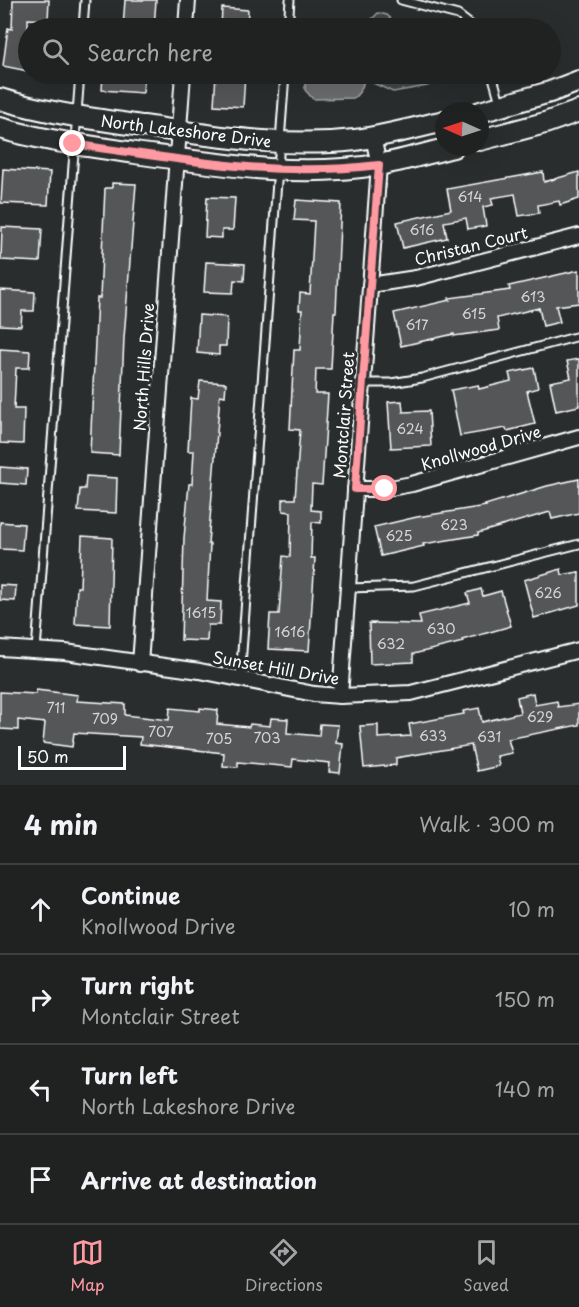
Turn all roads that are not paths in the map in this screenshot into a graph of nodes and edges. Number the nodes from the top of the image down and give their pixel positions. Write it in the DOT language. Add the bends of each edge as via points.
graph roads {
  1 [pos="85,0"];
  2 [pos="188,0"];
  3 [pos="290,0"];
  4 [pos="401,0"];
  5 [pos="84,18"];
  6 [pos="187,18"];
  7 [pos="289,18"];
  8 [pos="462,18"];
  9 [pos="579,81"];
  10 [pos="79,84"];
  11 [pos="182,84"];
  12 [pos="284,84"];
  13 [pos="495,84"];
  14 [pos="0,99"];
  15 [pos="501,106"];
  16 [pos="489,109"];
  17 [pos="579,111"];
  18 [pos="77,116"];
  19 [pos="435,123"];
  20 [pos="0,128"];
  21 [pos="180,131"];
  22 [pos="509,133"];
  23 [pos="373,137"];
  24 [pos="489,138"];
  25 [pos="280,143"];
  26 [pos="73,144"];
  27 [pos="435,151"];
  28 [pos="177,159"];
  29 [pos="379,165"];
  30 [pos="277,170"];
  31 [pos="579,236"];
  32 [pos="370,285"];
  33 [pos="579,336"];
  34 [pos="363,383"];
  35 [pos="579,437"];
  36 [pos="355,489"];
  37 [pos="579,544"];
  38 [pos="348,588"];
  39 [pos="0,648"];
  40 [pos="36,650"];
  41 [pos="579,651"];
  42 [pos="140,664"];
  43 [pos="240,679"];
  44 [pos="340,696"];
  1 -- 5 [label="lane"];
  2 -- 6 [label="street"];
  3 -- 7 [label="lane"];
  4 -- 8 [label="lane"];
  9 -- 15 [label="main road"];
  10 -- 18 [label="lane"];
  11 -- 21 [label="street, North Hills Drive"];
  12 -- 25 [label="lane"];
  13 -- 15 [label="lane"];
  14 -- 18 [label="main road, North Lakeshore Drive"];
  15 -- 16 [label="main road"];
  15 -- 22 [label="main road"];
  17 -- 22 [label="main road"];
  18 -- 21 [label="main road, North Lakeshore Drive"];
  18 -- 26 [label="lane"];
  19 -- 23 [label="main road, North Lakeshore Drive"];
  20 -- 26 [label="main road, North Lakeshore Drive"];
  21 -- 25 [label="main road, North Lakeshore Drive"];
  21 -- 28 [label="street, North Hills Drive"];
  22 -- 24 [label="main road"];
  23 -- 25 [label="main road, North Lakeshore Drive"];
  23 -- 29 [label="street, Montclair Street"];
  25 -- 30 [label="lane"];
  26 -- 28 [label="main road, North Lakeshore Drive"];
  26 -- 40 [label="lane"];
  27 -- 29 [label="main road, North Lakeshore Drive"];
  28 -- 30 [label="main road, North Lakeshore Drive"];
  28 -- 42 [label="street, North Hills Drive"];
  29 -- 30 [label="main road, North Lakeshore Drive"];
  29 -- 32 [label="street, Montclair Street"];
  30 -- 43 [label="lane"];
  31 -- 32 [label="street, Christan Court" via="416,278"];
  32 -- 34 [label="street, Montclair Street"];
  33 -- 34 [label="lane" via="422,378"];
  34 -- 36 [label="street, Montclair Street"];
  35 -- 36 [label="street, Knollwood Drive" via="412,484"];
  36 -- 38 [label="street, Montclair Street"];
  37 -- 38 [label="lane" via="414,586"];
  38 -- 44 [label="street, Montclair Street"];
  39 -- 40 [label="street, Sunset Hill Drive"];
  40 -- 42 [label="street, Sunset Hill Drive"];
  41 -- 44 [label="street, Sunset Hill Drive" via="411,693"];
  42 -- 43 [label="street, Sunset Hill Drive"];
  43 -- 44 [label="street, Sunset Hill Drive"];
}
